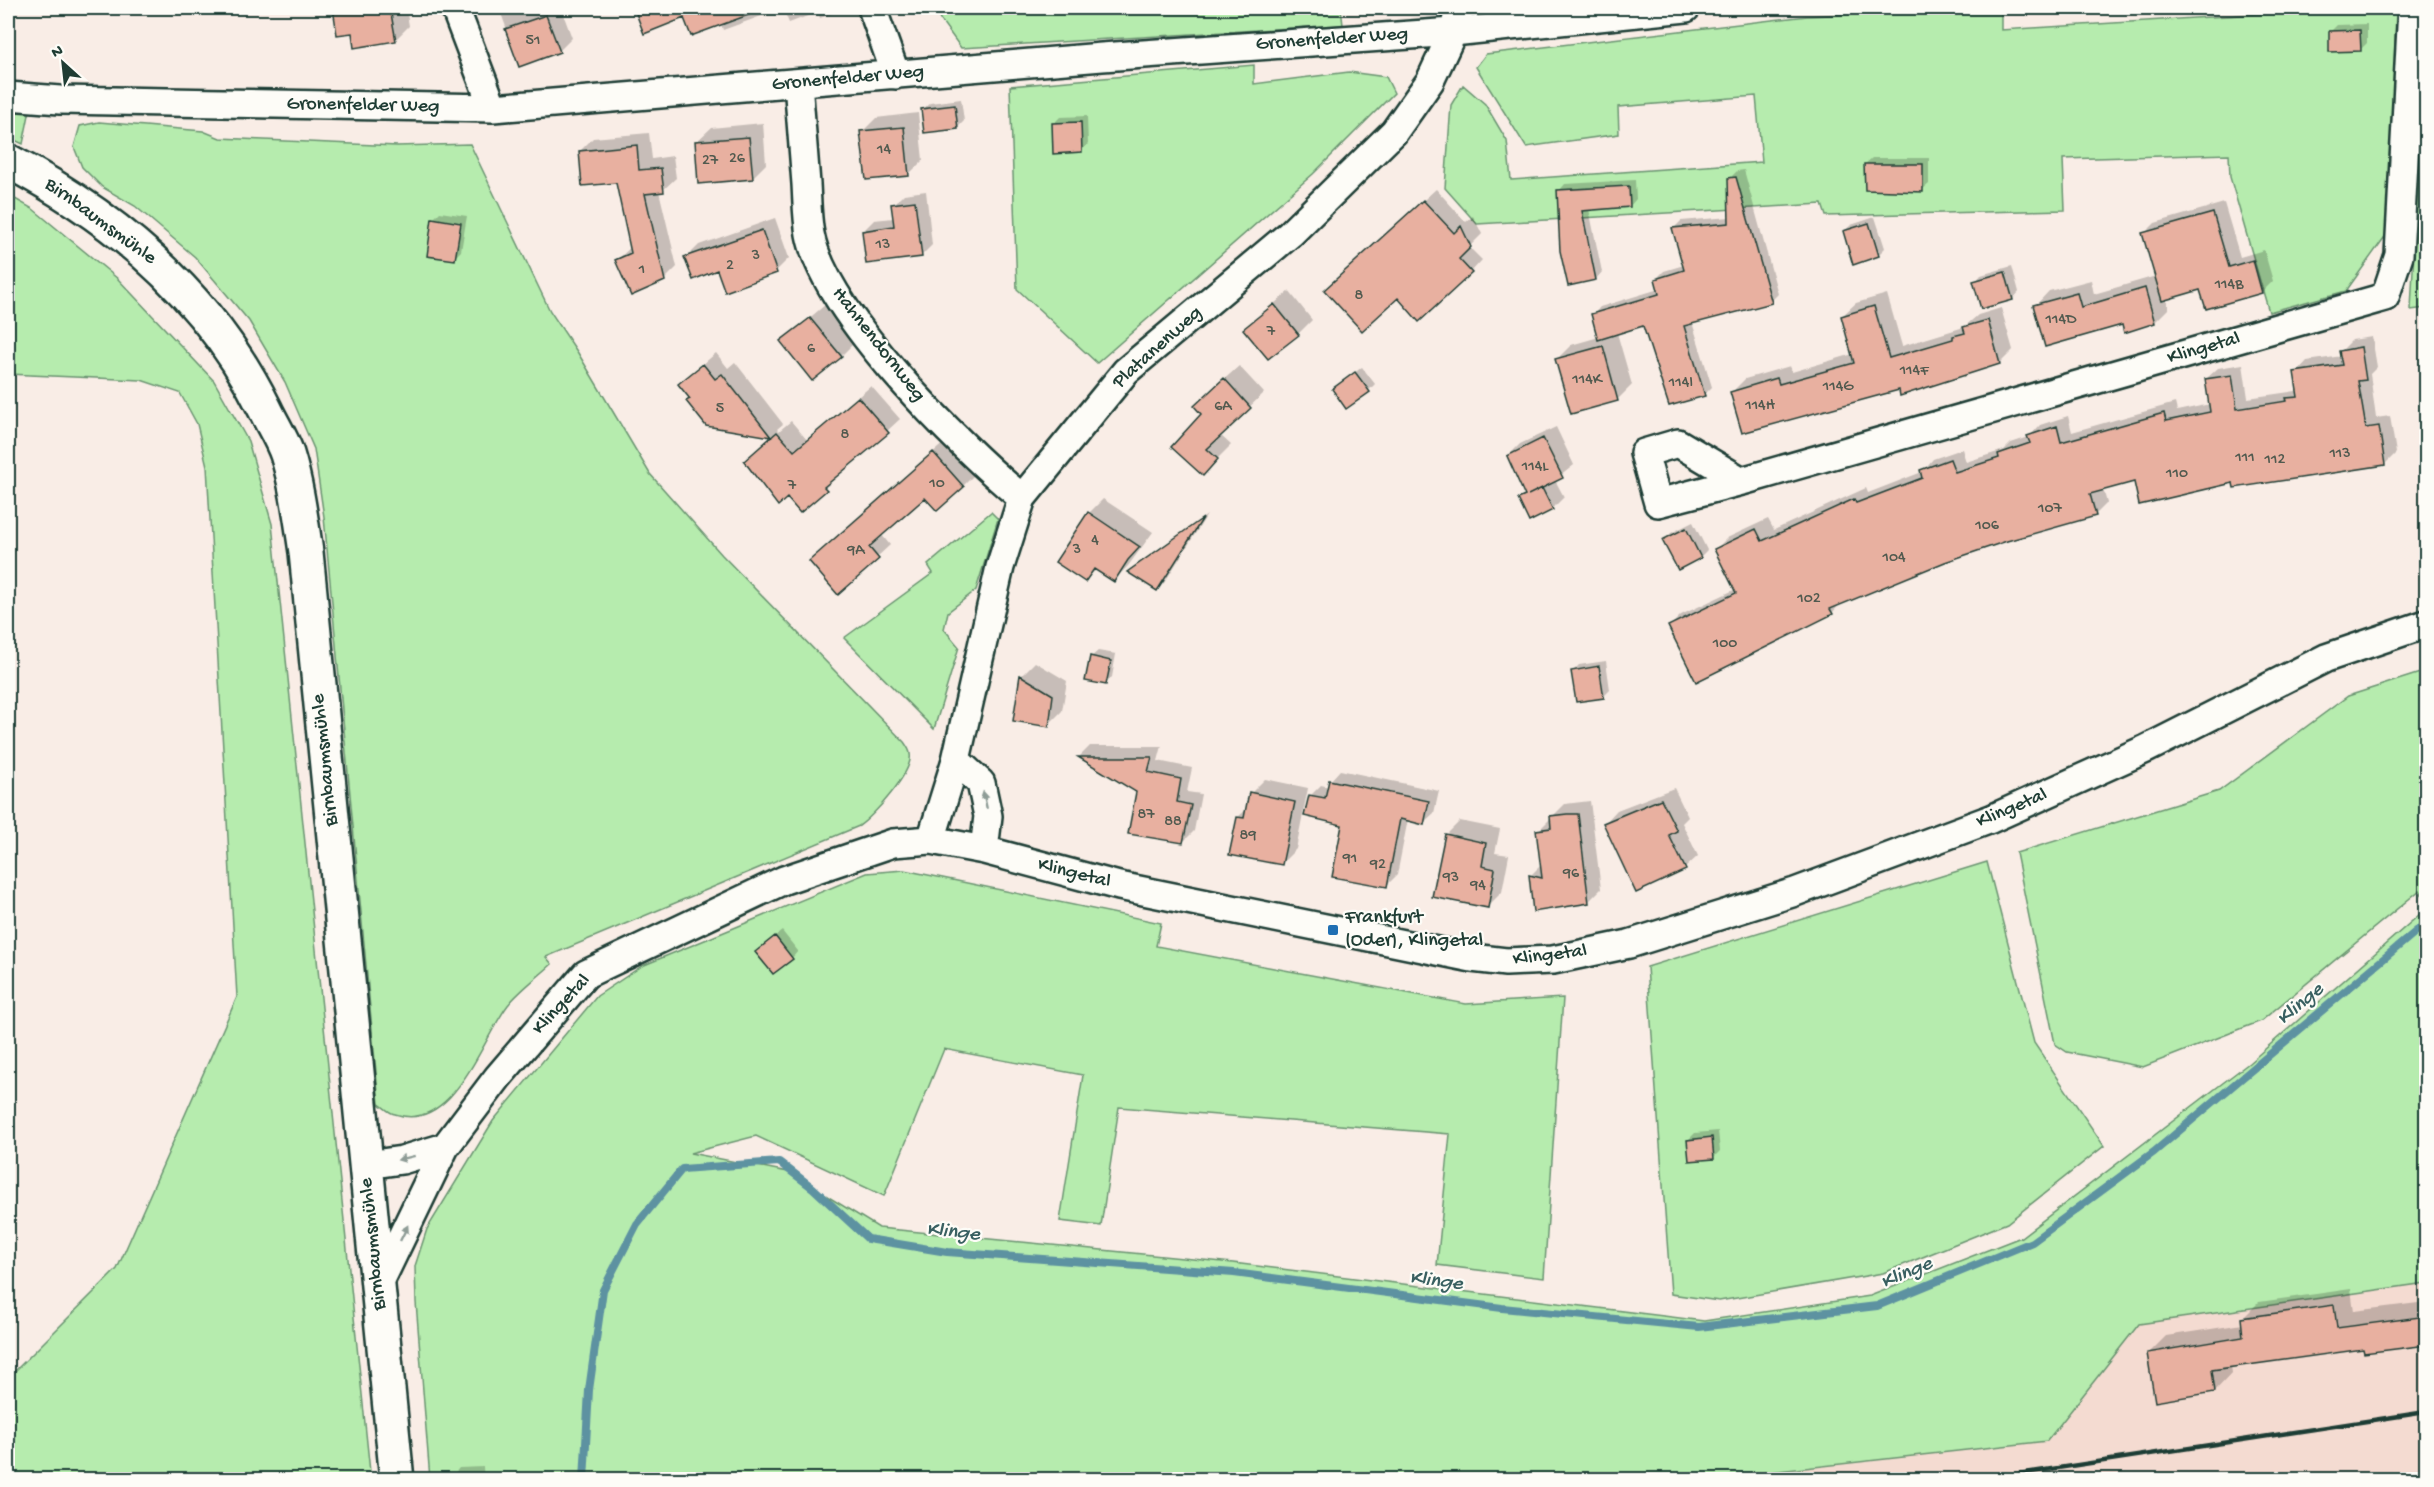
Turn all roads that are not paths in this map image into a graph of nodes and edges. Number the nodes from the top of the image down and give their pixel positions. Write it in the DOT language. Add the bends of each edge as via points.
graph roads {
  1 [pos="455,8"];
  2 [pos="872,8"];
  3 [pos="1686,8"];
  4 [pos="2412,8"];
  5 [pos="1456,20"];
  6 [pos="896,75"];
  7 [pos="798,83"];
  8 [pos="8,96"];
  9 [pos="493,108"];
  10 [pos="8,161"];
  11 [pos="1742,481"];
  12 [pos="1022,498"];
  13 [pos="2427,624"];
  14 [pos="956,760"];
  15 [pos="931,840"];
  16 [pos="984,850"];
  17 [pos="445,1147"];
  18 [pos="367,1165"];
  19 [pos="378,1286"];
  20 [pos="397,1479"];
  1 -- 9 [label="street"];
  2 -- 6 [label="street"];
  3 -- 5 [label="street, Gronenfelder Weg"];
  4 -- 11 [label="street, Klingetal" via="2399,255 2385,297"];
  5 -- 6 [label="street, Gronenfelder Weg"];
  5 -- 12 [label="street, Platanenweg" via="1430,81 1394,132 1290,234 1126,371"];
  6 -- 7 [label="street, Gronenfelder Weg"];
  7 -- 9 [label="street, Gronenfelder Weg"];
  7 -- 12 [label="street, Hahnendornweg" via="810,235 829,281 880,354 992,473"];
  8 -- 9 [label="street, Gronenfelder Weg"];
  10 -- 18 [label="main road, Birnbaumsmühle" via="100,217 158,263 213,325 252,383 286,452 306,552"];
  12 -- 14 [label="street, Platanenweg" via="1000,567"];
  13 -- 16 [label="street, Klingetal" via="2326,658 2146,749 1991,819 1697,923 1629,944 1553,960 1506,962 1472,958 1119,886"];
  14 -- 15 [label="street, Platanenweg"];
  16 -- 14 [label="street, one-way" via="988,816 981,783"];
  15 -- 16 [label="street, Klingetal"];
  15 -- 17 [label="street, Klingetal" via="893,843 784,880 586,974 498,1077"];
  17 -- 18 [label="street, one-way"];
  19 -- 17 [label="street, Klingetal, one-way"];
  18 -- 19 [label="main road, Birnbaumsmühle"];
  19 -- 20 [label="main road, Birnbaumsmühle"];
}
